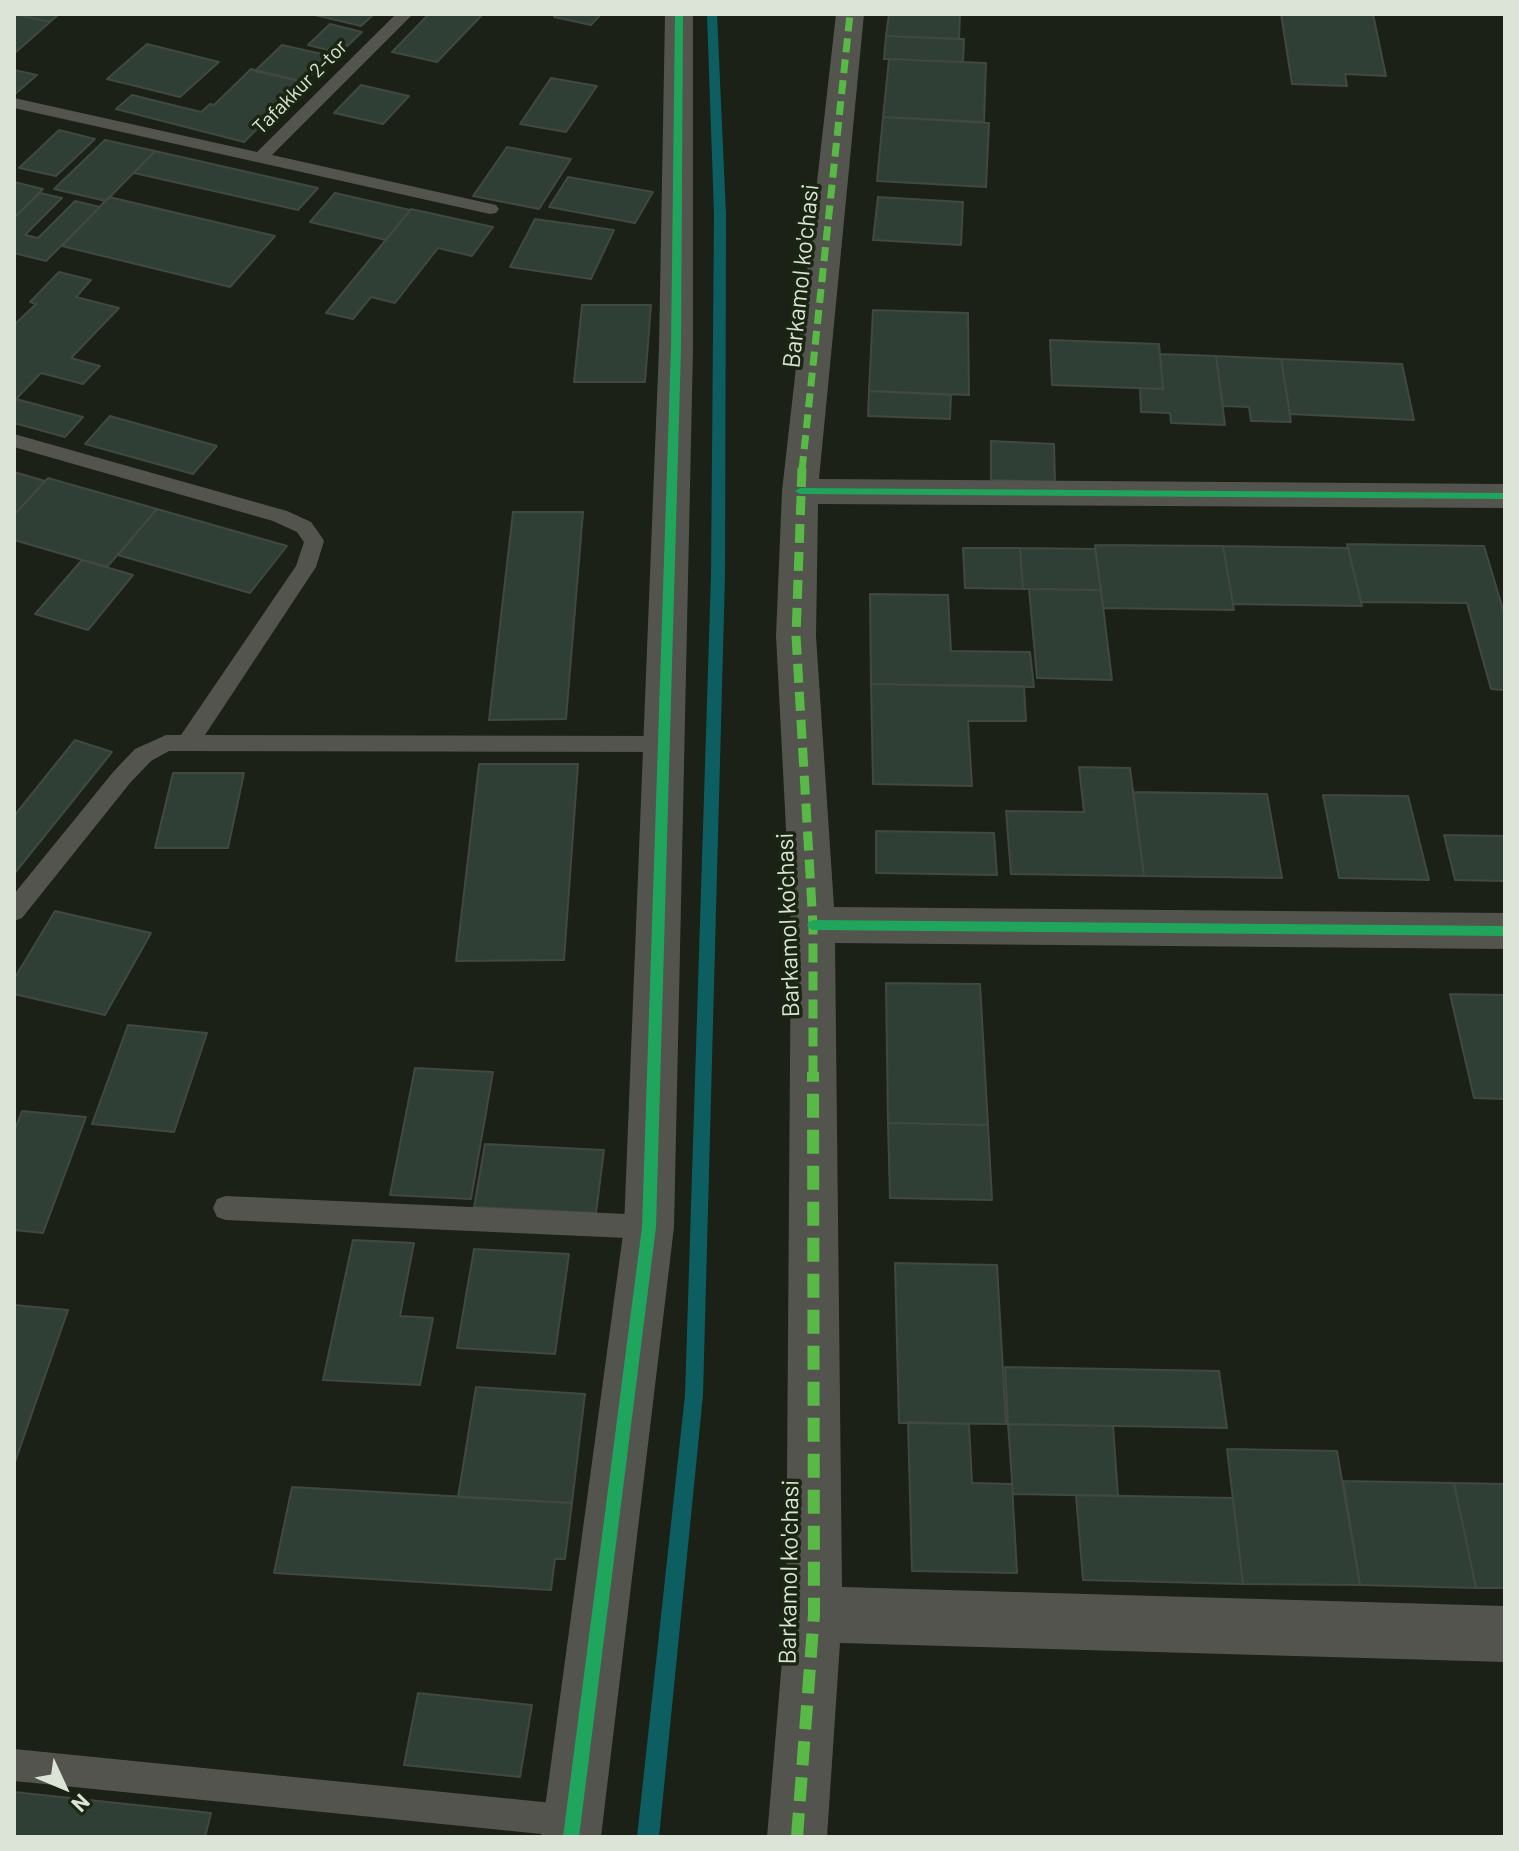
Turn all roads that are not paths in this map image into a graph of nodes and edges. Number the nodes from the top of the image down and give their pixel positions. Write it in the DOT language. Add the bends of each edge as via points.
graph roads {
  1 [pos="405,14"];
  2 [pos="679,14"];
  3 [pos="850,14"];
  4 [pos="14,103"];
  5 [pos="260,158"];
  6 [pos="490,209"];
  7 [pos="14,440"];
  8 [pos="800,491"];
  9 [pos="1505,496"];
  10 [pos="189,741"];
  11 [pos="665,744"];
  12 [pos="14,911"];
  13 [pos="813,925"];
  14 [pos="1505,931"];
  15 [pos="226,1208"];
  16 [pos="649,1227"];
  17 [pos="814,1614"];
  18 [pos="1505,1634"];
  19 [pos="14,1765"];
  20 [pos="572,1829"];
  21 [pos="797,1837"];
  1 -- 5 [label="lane, Tafakkur 2-tor"];
  2 -- 11 [label="street"];
  3 -- 8 [label="street, Barkamol ko'chasi"];
  4 -- 5 [label="lane"];
  5 -- 6 [label="lane"];
  7 -- 10 [label="lane" via="280,516 304,527 314,541 306,567"];
  8 -- 9 [label="street"];
  8 -- 13 [label="street, Barkamol ko'chasi" via="796,636"];
  10 -- 11 [label="lane"];
  10 -- 12 [label="lane" via="166,743 143,755"];
  11 -- 16 [label="street"];
  13 -- 14 [label="street"];
  13 -- 17 [label="street, Barkamol ko'chasi"];
  15 -- 16 [label="lane"];
  16 -- 20 [label="street"];
  17 -- 18 [label="street"];
  17 -- 21 [label="street, Barkamol ko'chasi"];
  19 -- 20 [label="lane"];
}
